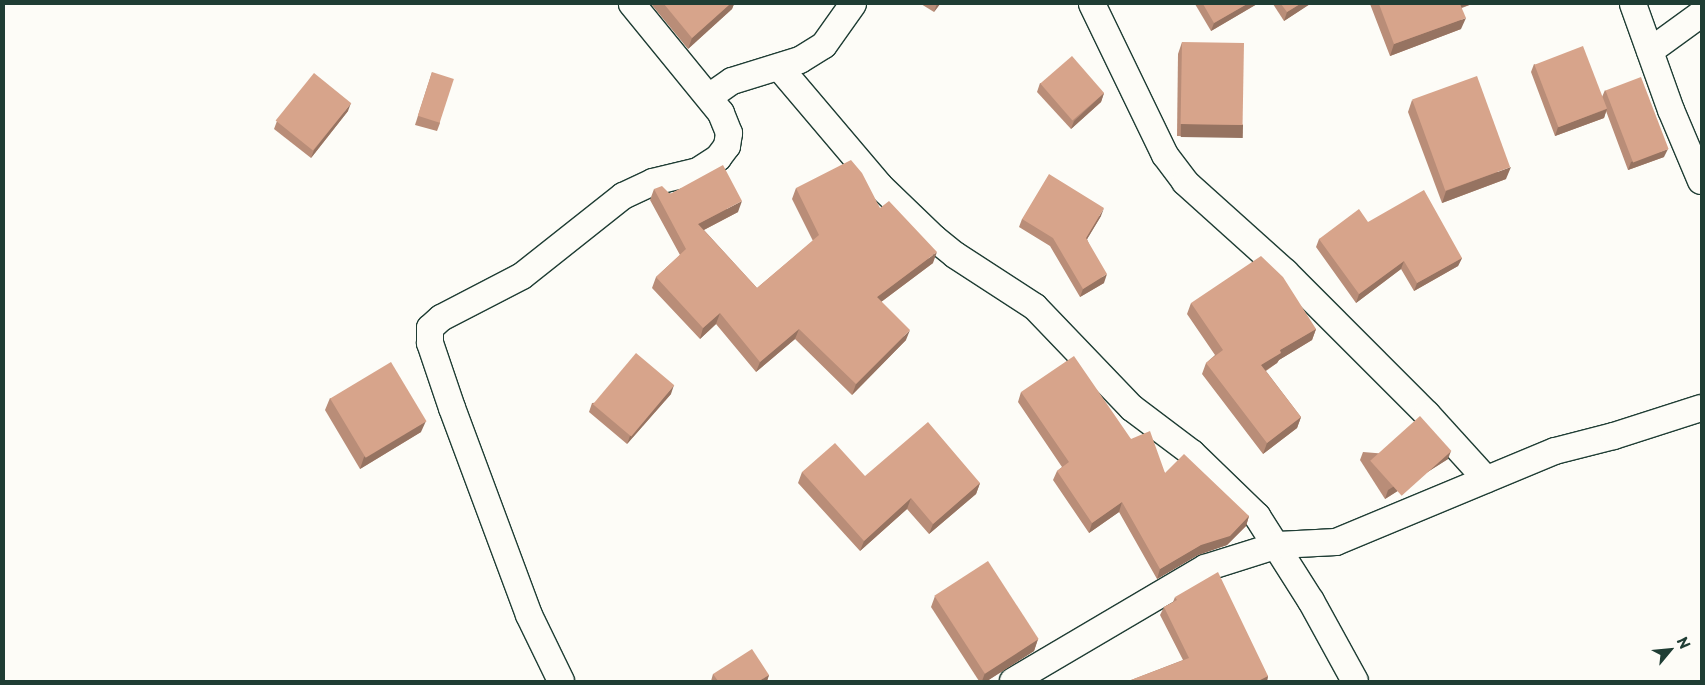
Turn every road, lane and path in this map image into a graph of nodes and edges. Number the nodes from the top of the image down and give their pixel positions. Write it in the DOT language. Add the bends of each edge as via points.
graph roads {
  1 [pos="632,4"];
  2 [pos="853,4"];
  3 [pos="1092,4"];
  4 [pos="1634,4"];
  5 [pos="1701,14"];
  6 [pos="1650,50"];
  7 [pos="779,67"];
  8 [pos="709,97"];
  9 [pos="1701,181"];
  10 [pos="1701,408"];
  11 [pos="1486,479"];
  12 [pos="1278,545"];
  13 [pos="561,681"];
  14 [pos="1012,681"];
  15 [pos="1355,681"];
  1 -- 8 [label="street"];
  2 -- 7 [label="street" via="824,45 800,60"];
  3 -- 11 [label="street" via="1165,155 1185,182 1285,272 1427,414"];
  4 -- 6 [label="street"];
  5 -- 6 [label="street"];
  6 -- 9 [label="street" via="1670,110"];
  7 -- 8 [label="street" via="732,81"];
  7 -- 12 [label="street" via="880,186 934,238 1035,306 1132,408 1192,453 1256,516"];
  8 -- 13 [label="street" via="721,113 729,133 727,146 718,158 698,171 653,182 623,196 522,276 472,301 430,328 430,343 452,408 529,615"];
  10 -- 11 [label="street" via="1555,451"];
  11 -- 12 [label="street" via="1336,542"];
  12 -- 14 [label="street" via="1205,568"];
  12 -- 15 [label="street"];
}
